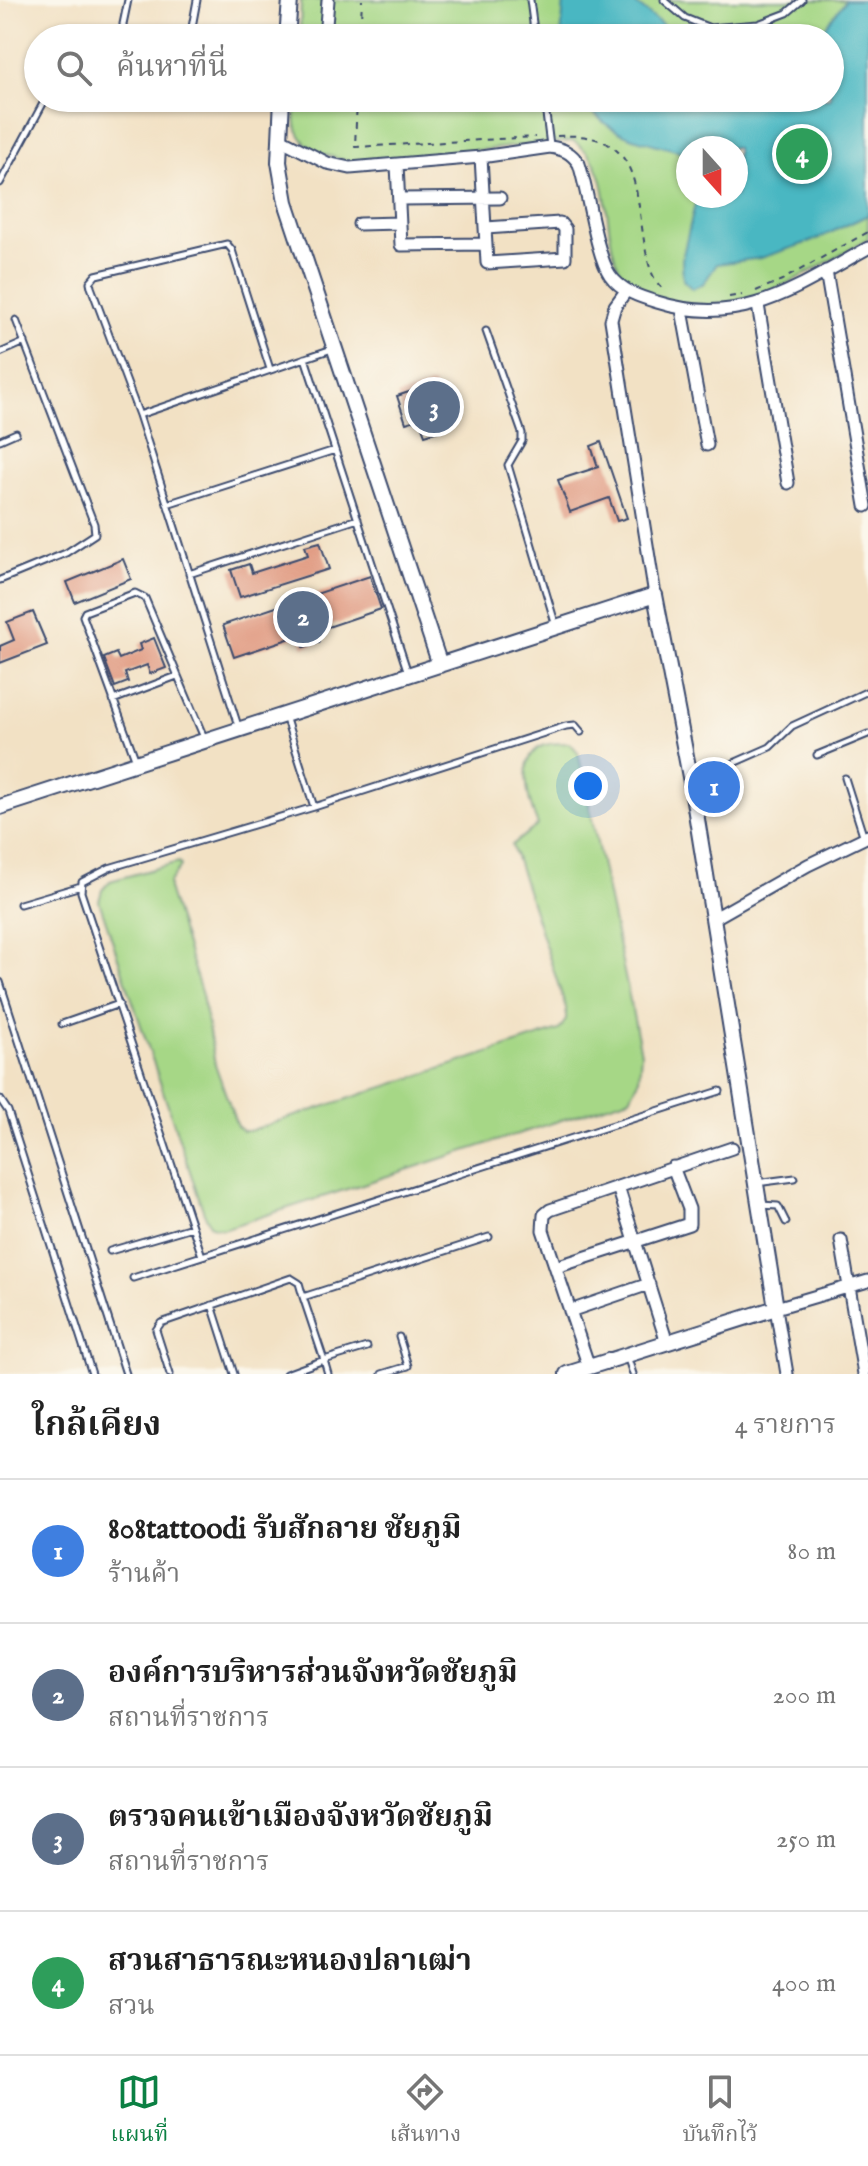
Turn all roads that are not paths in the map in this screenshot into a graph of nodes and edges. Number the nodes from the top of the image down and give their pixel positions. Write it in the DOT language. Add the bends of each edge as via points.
graph roads {
  1 [pos="128,0"];
  2 [pos="197,0"];
  3 [pos="290,0"];
  4 [pos="328,0"];
  5 [pos="530,0"];
  6 [pos="664,0"];
  7 [pos="802,0"];
  8 [pos="123,24"];
  9 [pos="193,24"];
  10 [pos="288,24"];
  11 [pos="326,24"];
  12 [pos="533,24"];
  13 [pos="700,24"];
  14 [pos="758,24"];
  15 [pos="38,112"];
  16 [pos="281,112"];
  17 [pos="546,112"];
  18 [pos="280,139"];
  19 [pos="549,142"];
  20 [pos="481,157"];
  21 [pos="397,165"];
  22 [pos="0,183"];
  23 [pos="500,198"];
  24 [pos="399,199"];
  25 [pos="484,199"];
  26 [pos="400,223"];
  27 [pos="359,224"];
  28 [pos="486,228"];
  29 [pos="486,244"];
  30 [pos="868,248"];
  31 [pos="826,271"];
  32 [pos="626,291"];
  33 [pos="758,305"];
  34 [pos="682,310"];
  35 [pos="16,320"];
  36 [pos="486,331"];
  37 [pos="25,342"];
  38 [pos="334,348"];
  39 [pos="0,353"];
  40 [pos="305,358"];
  41 [pos="270,369"];
  42 [pos="139,415"];
  43 [pos="16,433"];
  44 [pos="0,440"];
  45 [pos="707,445"];
  46 [pos="335,450"];
  47 [pos="788,483"];
  48 [pos="167,504"];
  49 [pos="866,506"];
  50 [pos="358,519"];
  51 [pos="189,574"];
  52 [pos="0,580"];
  53 [pos="655,595"];
  54 [pos="557,627"];
  55 [pos="440,665"];
  56 [pos="408,675"];
  57 [pos="177,676"];
  58 [pos="868,691"];
  59 [pos="113,700"];
  60 [pos="285,715"];
  61 [pos="239,730"];
  62 [pos="581,732"];
  63 [pos="868,734"];
  64 [pos="205,741"];
  65 [pos="817,755"];
  66 [pos="137,763"];
  67 [pos="845,778"];
  68 [pos="691,782"];
  69 [pos="0,807"];
  70 [pos="314,807"];
  71 [pos="866,837"];
  72 [pos="81,886"];
  73 [pos="20,904"];
  74 [pos="713,919"];
  75 [pos="0,982"];
  76 [pos="119,1004"];
  77 [pos="62,1024"];
  78 [pos="720,1091"];
  79 [pos="0,1099"];
  80 [pos="732,1148"];
  81 [pos="673,1167"];
  82 [pos="795,1178"];
  83 [pos="755,1183"];
  84 [pos="618,1187"];
  85 [pos="759,1205"];
  86 [pos="786,1222"];
  87 [pos="192,1227"];
  88 [pos="489,1237"];
  89 [pos="841,1240"];
  90 [pos="635,1242"];
  91 [pos="110,1251"];
  92 [pos="202,1256"];
  93 [pos="556,1267"];
  94 [pos="133,1278"];
  95 [pos="868,1281"];
  96 [pos="649,1284"];
  97 [pos="849,1287"];
  98 [pos="303,1297"];
  99 [pos="212,1305"];
  100 [pos="776,1308"];
  101 [pos="570,1311"];
  102 [pos="399,1337"];
  103 [pos="667,1343"];
  104 [pos="367,1347"];
  105 [pos="627,1355"];
  106 [pos="324,1360"];
  107 [pos="589,1367"];
  108 [pos="92,1374"];
  109 [pos="126,1374"];
  110 [pos="170,1374"];
  111 [pos="234,1374"];
  112 [pos="286,1374"];
  113 [pos="328,1374"];
  114 [pos="382,1374"];
  115 [pos="567,1374"];
  116 [pos="633,1374"];
  117 [pos="787,1374"];
  118 [pos="864,1374"];
  1 -- 8 [label="lane"];
  2 -- 9 [label="lane"];
  3 -- 10 [label="street"];
  4 -- 11 [label="street"];
  5 -- 12 [label="lane"];
  6 -- 13 [label="lane"];
  7 -- 14 [label="lane" via="787,13"];
  15 -- 22 [label="lane"];
  16 -- 18 [label="street"];
  17 -- 19 [label="lane"];
  18 -- 21 [label="street" via="339,166"];
  18 -- 38 [label="street" via="280,179"];
  19 -- 20 [label="street"];
  19 -- 32 [label="street" via="573,154 579,164 609,274"];
  20 -- 21 [label="street"];
  20 -- 25 [label="street"];
  21 -- 24 [label="street"];
  23 -- 25 [label="street"];
  24 -- 25 [label="street"];
  24 -- 26 [label="street"];
  25 -- 28 [label="street"];
  26 -- 27 [label="street"];
  26 -- 29 [label="street" via="401,245"];
  28 -- 29 [label="street"];
  28 -- 29 [label="street" via="560,223 566,254 561,260 487,263"];
  30 -- 31 [label="street"];
  31 -- 33 [label="street"];
  31 -- 49 [label="street"];
  32 -- 34 [label="street"];
  32 -- 53 [label="street" via="611,320"];
  33 -- 34 [label="street"];
  33 -- 47 [label="street"];
  34 -- 45 [label="street"];
  35 -- 37 [label="lane"];
  36 -- 54 [label="lane" via="522,433 508,465"];
  37 -- 39 [label="lane"];
  37 -- 52 [label="lane" via="95,534 66,553"];
  38 -- 40 [label="lane"];
  38 -- 55 [label="street"];
  40 -- 41 [label="lane"];
  40 -- 46 [label="lane"];
  41 -- 42 [label="lane"];
  41 -- 42 [label="lane" via="227,244 96,275 91,287"];
  42 -- 48 [label="lane"];
  43 -- 44 [label="lane"];
  46 -- 48 [label="lane"];
  46 -- 50 [label="lane"];
  48 -- 51 [label="lane"];
  50 -- 51 [label="lane"];
  50 -- 56 [label="lane"];
  51 -- 61 [label="lane"];
  53 -- 54 [label="street"];
  53 -- 68 [label="street"];
  54 -- 55 [label="street"];
  55 -- 56 [label="street"];
  56 -- 60 [label="street"];
  57 -- 59 [label="lane"];
  57 -- 59 [label="lane" via="141,594 135,593 85,612 83,622"];
  57 -- 64 [label="lane"];
  58 -- 68 [label="lane" via="792,726 770,747"];
  59 -- 66 [label="lane"];
  60 -- 61 [label="street"];
  60 -- 70 [label="lane"];
  61 -- 64 [label="street"];
  62 -- 70 [label="lane" via="575,725 566,726"];
  63 -- 65 [label="lane"];
  64 -- 66 [label="street"];
  66 -- 69 [label="street"];
  67 -- 71 [label="lane"];
  68 -- 74 [label="street"];
  70 -- 72 [label="lane" via="109,868"];
  71 -- 74 [label="street"];
  72 -- 73 [label="lane"];
  72 -- 76 [label="lane"];
  74 -- 83 [label="street"];
  75 -- 109 [label="lane"];
  76 -- 77 [label="lane"];
  76 -- 87 [label="lane"];
  78 -- 92 [label="lane"];
  79 -- 108 [label="lane"];
  80 -- 81 [label="street"];
  81 -- 84 [label="street"];
  81 -- 90 [label="street" via="689,1209 689,1224"];
  82 -- 83 [label="lane"];
  83 -- 85 [label="street"];
  84 -- 90 [label="street"];
  84 -- 93 [label="street" via="544,1215 543,1230"];
  85 -- 86 [label="lane" via="778,1206"];
  85 -- 100 [label="street"];
  87 -- 91 [label="lane"];
  87 -- 92 [label="lane"];
  88 -- 98 [label="lane"];
  89 -- 97 [label="street"];
  90 -- 93 [label="street"];
  90 -- 96 [label="street"];
  92 -- 94 [label="lane"];
  93 -- 101 [label="street"];
  95 -- 97 [label="street"];
  96 -- 101 [label="street"];
  96 -- 103 [label="street"];
  97 -- 100 [label="street"];
  97 -- 118 [label="street"];
  98 -- 99 [label="lane" via="299,1283 291,1278"];
  98 -- 106 [label="lane"];
  99 -- 110 [label="lane" via="158,1326"];
  99 -- 111 [label="lane"];
  100 -- 103 [label="street"];
  100 -- 117 [label="street"];
  101 -- 107 [label="street"];
  102 -- 114 [label="lane" via="408,1366"];
  103 -- 105 [label="street"];
  104 -- 106 [label="lane"];
  105 -- 107 [label="street"];
  105 -- 116 [label="lane"];
  106 -- 112 [label="lane"];
  106 -- 113 [label="lane"];
  107 -- 115 [label="street"];
}
